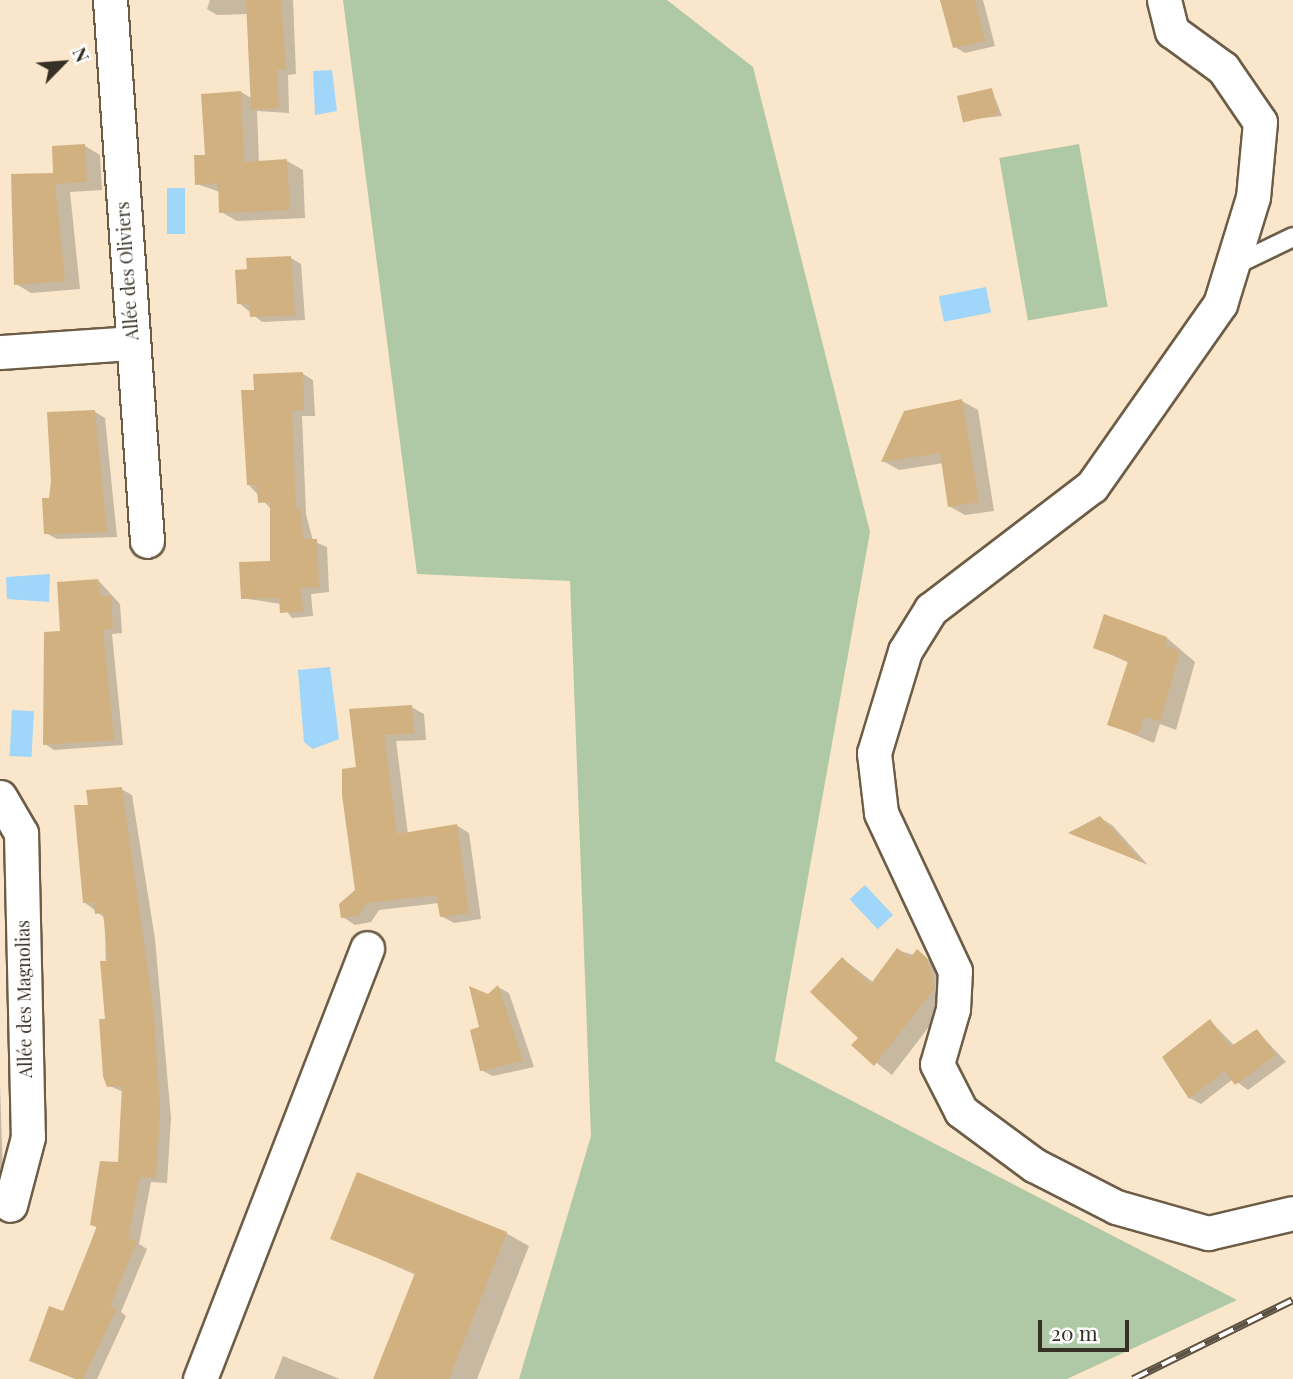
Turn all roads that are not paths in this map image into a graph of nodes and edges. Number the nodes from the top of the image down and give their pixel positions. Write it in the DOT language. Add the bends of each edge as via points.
graph roads {
  1 [pos="110,0"];
  2 [pos="1164,0"];
  3 [pos="1293,237"];
  4 [pos="1231,267"];
  5 [pos="132,343"];
  6 [pos="0,352"];
  7 [pos="146,541"];
  8 [pos="0,797"];
  9 [pos="367,948"];
  10 [pos="11,998"];
  11 [pos="10,1205"];
  12 [pos="1293,1213"];
  13 [pos="200,1379"];
  1 -- 5 [label="street, Allée des Oliviers"];
  2 -- 4 [label="street" via="1172,31 1223,68 1260,122 1253,197"];
  3 -- 4 [label="lane"];
  4 -- 12 [label="street" via="1220,304 1092,486 931,609 905,651 874,753 881,813 954,971 953,1009 937,1064 961,1111 1034,1165 1116,1207 1208,1233"];
  5 -- 6 [label="street"];
  5 -- 7 [label="street, Allée des Oliviers"];
  8 -- 10 [label="street, Allée des Magnolias" via="21,834"];
  9 -- 13 [label="street"];
  10 -- 11 [label="street, Allée des Magnolias" via="28,1137"];
}
